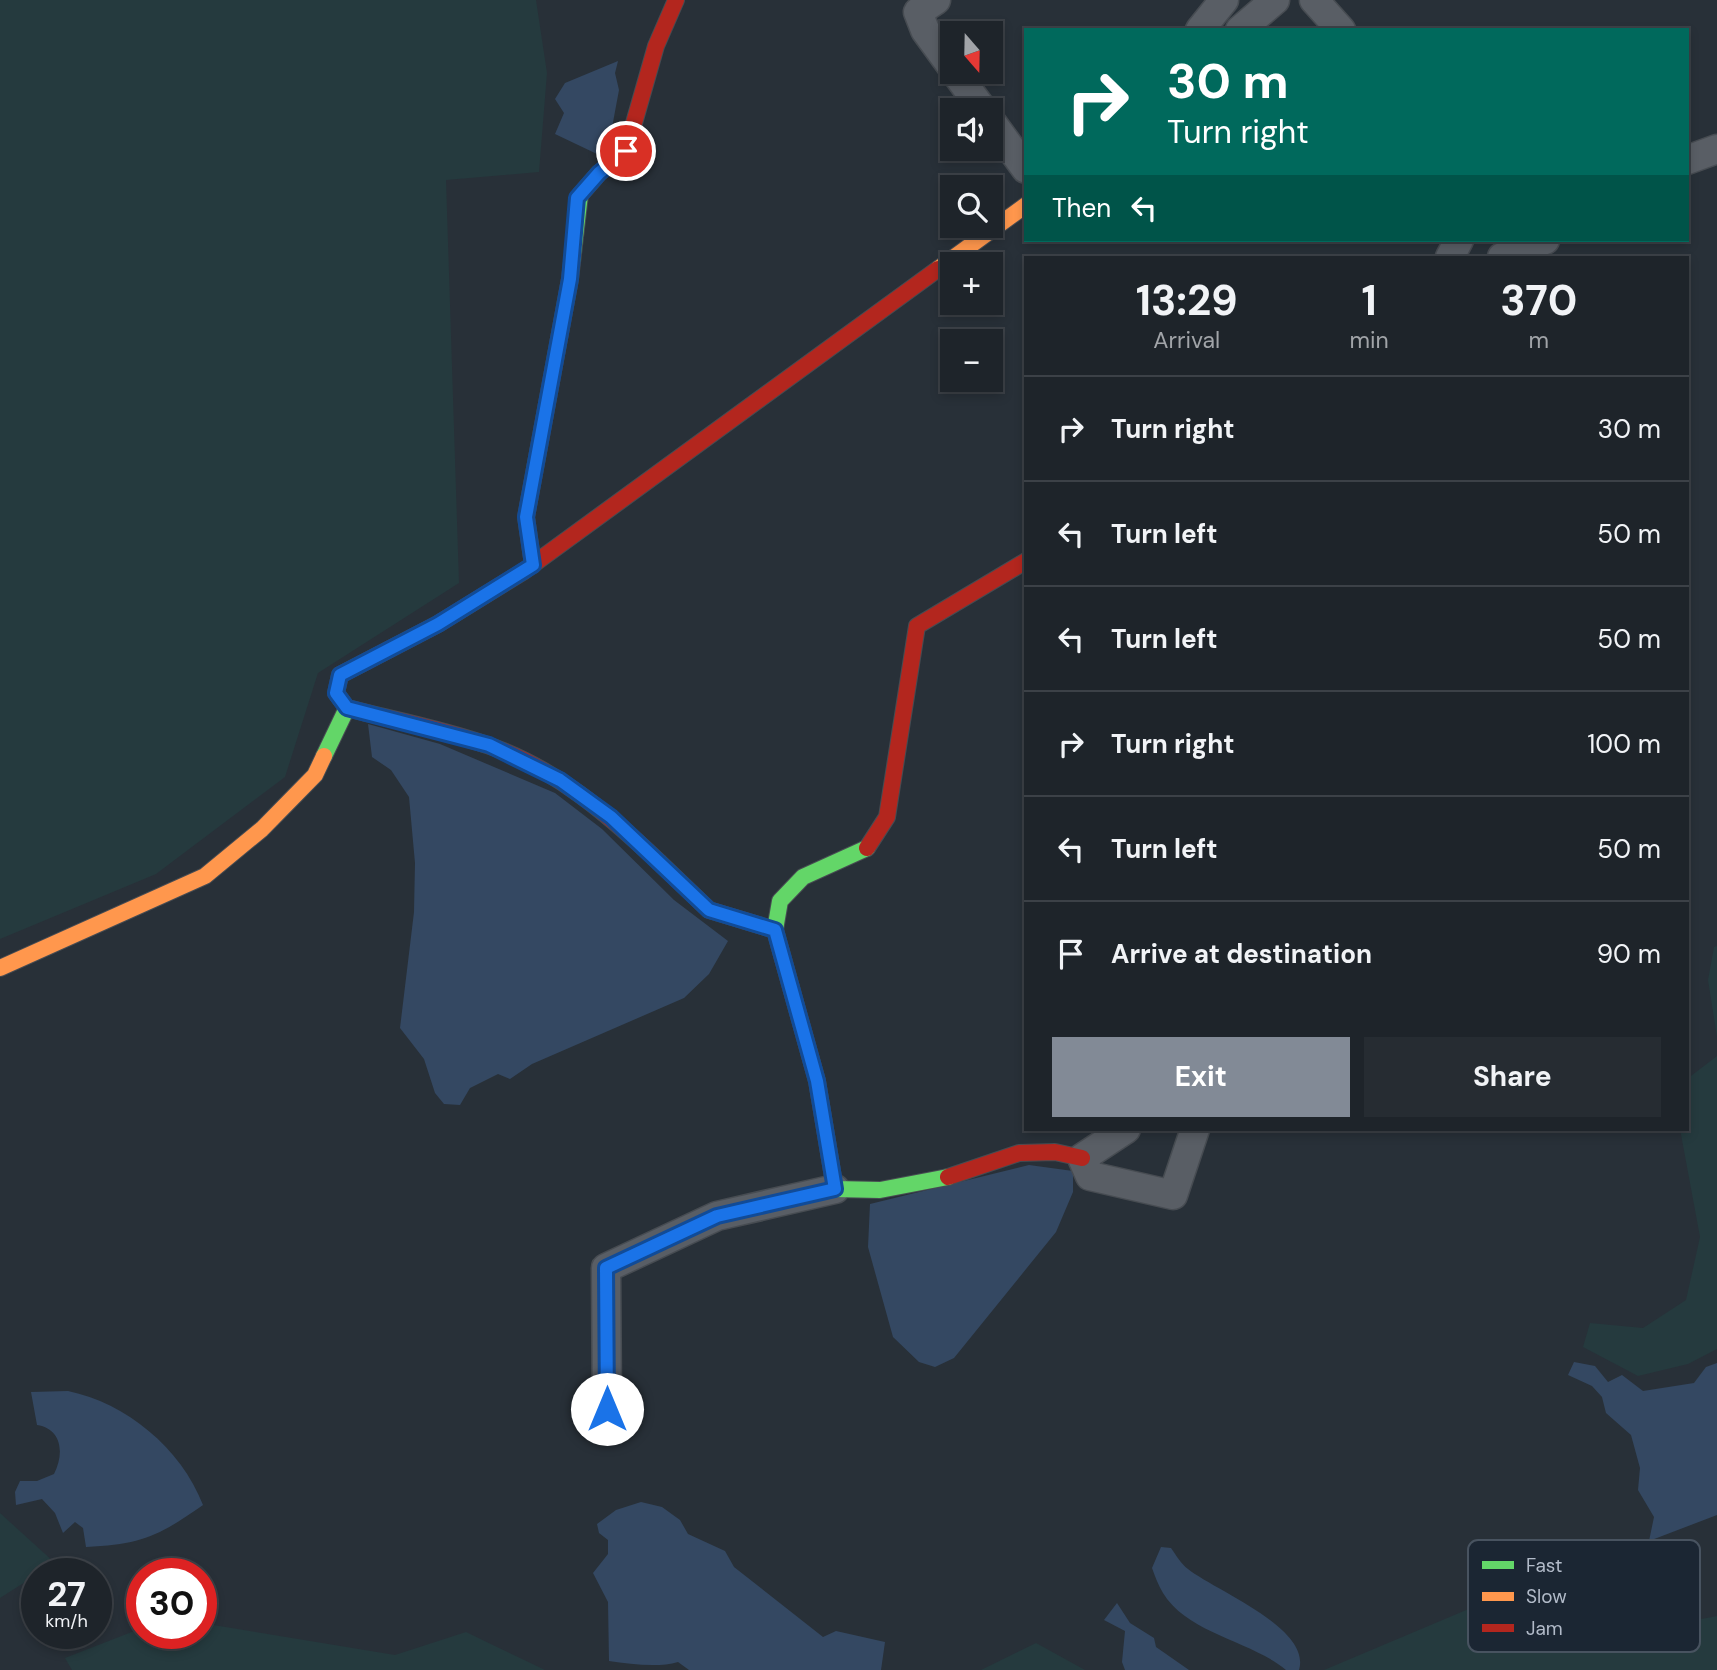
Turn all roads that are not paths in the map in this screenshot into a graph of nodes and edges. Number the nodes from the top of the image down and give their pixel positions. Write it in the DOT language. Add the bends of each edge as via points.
graph roads {
  1 [pos="676,0"];
  2 [pos="936,0"];
  3 [pos="1224,0"];
  4 [pos="1275,0"];
  5 [pos="1314,0"];
  6 [pos="1202,28"];
  7 [pos="1242,28"];
  8 [pos="1339,28"];
  9 [pos="940,51"];
  10 [pos="1003,138"];
  11 [pos="1717,149"];
  12 [pos="1689,159"];
  13 [pos="1024,166"];
  14 [pos="1024,206"];
  15 [pos="1540,242"];
  16 [pos="1505,256"];
  17 [pos="1024,562"];
  18 [pos="533,565"];
  19 [pos="347,708"];
  20 [pos="775,930"];
  21 [pos="0,968"];
  22 [pos="1123,1131"];
  23 [pos="1194,1131"];
  24 [pos="1082,1158"];
  25 [pos="835,1189"];
  26 [pos="607,1409"];
  1 -- 18 [label="street" via="656,46 626,151 577,198 570,279 526,517"];
  2 -- 9 [label="street" via="918,12"];
  3 -- 6 [label="street"];
  4 -- 7 [label="street"];
  5 -- 8 [label="street"];
  10 -- 13 [label="street"];
  11 -- 12 [label="street"];
  14 -- 18 [label="street"];
  15 -- 16 [label="street"];
  17 -- 20 [label="street" via="917,626 887,817 867,848 803,877 780,901"];
  18 -- 19 [label="street" via="438,624 340,675 336,693"];
  19 -- 20 [label="street" via="489,745 560,780 611,817 709,910"];
  19 -- 21 [label="street" via="315,775 262,829 205,876"];
  20 -- 25 [label="street" via="817,1081"];
  22 -- 24 [label="street"];
  23 -- 24 [label="street" via="1173,1195 1090,1176"];
  24 -- 25 [label="street" via="1055,1152 1019,1153 955,1176 880,1190"];
  25 -- 26 [label="street" via="717,1216 606,1268"];
}
